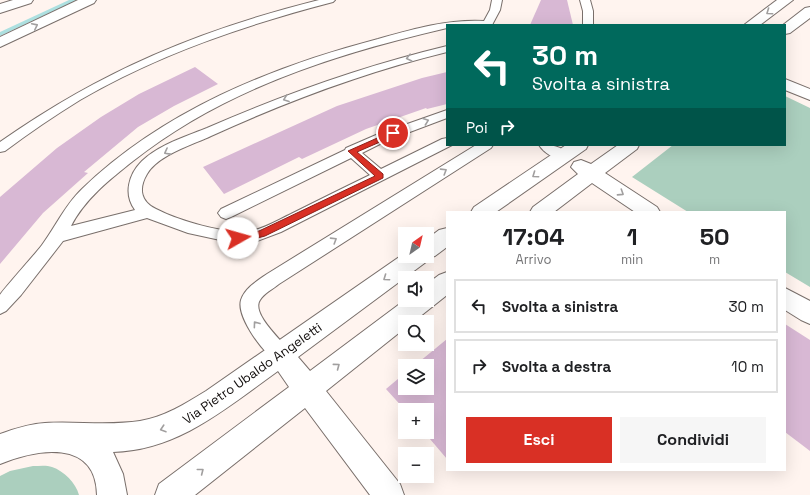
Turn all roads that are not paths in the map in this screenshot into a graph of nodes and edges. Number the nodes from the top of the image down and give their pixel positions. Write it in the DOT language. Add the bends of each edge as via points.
graph roads {
  1 [pos="26,0"];
  2 [pos="89,0"];
  3 [pos="330,0"];
  4 [pos="497,0"];
  5 [pos="585,0"];
  6 [pos="786,0"];
  7 [pos="0,9"];
  8 [pos="810,11"];
  9 [pos="458,24"];
  10 [pos="487,24"];
  11 [pos="588,24"];
  12 [pos="752,24"];
  13 [pos="446,25"];
  14 [pos="786,29"];
  15 [pos="0,43"];
  16 [pos="446,49"];
  17 [pos="786,84"];
  18 [pos="810,95"];
  19 [pos="446,114"];
  20 [pos="446,143"];
  21 [pos="484,146"];
  22 [pos="547,146"];
  23 [pos="577,146"];
  24 [pos="629,146"];
  25 [pos="0,148"];
  26 [pos="351,151"];
  27 [pos="562,156"];
  28 [pos="592,174"];
  29 [pos="380,176"];
  30 [pos="482,211"];
  31 [pos="541,211"];
  32 [pos="648,211"];
  33 [pos="147,212"];
  34 [pos="226,213"];
  35 [pos="57,236"];
  36 [pos="446,237"];
  37 [pos="434,245"];
  38 [pos="408,263"];
  39 [pos="446,283"];
  40 [pos="434,292"];
  41 [pos="786,299"];
  42 [pos="0,306"];
  43 [pos="414,307"];
  44 [pos="810,314"];
  45 [pos="281,355"];
  46 [pos="308,388"];
  47 [pos="65,437"];
  48 [pos="0,449"];
  49 [pos="112,495"];
  50 [pos="170,495"];
  51 [pos="389,495"];
  1 -- 7 [label="main road"];
  15 -- 2 [label="main road, one-way"];
  3 -- 25 [label="lane" via="248,23 160,55 85,92"];
  4 -- 10 [label="lane" via="494,15"];
  5 -- 11 [label="lane"];
  6 -- 12 [label="main road, one-way"];
  8 -- 14 [label="main road"];
  9 -- 10 [label="lane"];
  13 -- 35 [label="lane" via="380,40 296,68 194,114 146,144 100,181 70,212"];
  16 -- 33 [label="lane, one-way" via="375,67 279,101 161,156 149,163 136,184 135,191 139,204"];
  17 -- 18 [label="main road"];
  26 -- 19 [label="lane, one-way"];
  20 -- 29 [label="lane"];
  45 -- 21 [label="lane, one-way" via="253,320 248,308 256,293 273,279"];
  22 -- 27 [label="lane"];
  23 -- 27 [label="main road"];
  24 -- 28 [label="main road"];
  26 -- 29 [label="lane"];
  26 -- 34 [label="lane"];
  27 -- 28 [label="main road"];
  27 -- 30 [label="main road, one-way"];
  28 -- 31 [label="main road"];
  28 -- 32 [label="main road, one-way"];
  29 -- 33 [label="lane" via="276,228 246,238 229,237"];
  33 -- 35 [label="lane"];
  35 -- 42 [label="lane"];
  36 -- 37 [label="main road"];
  38 -- 45 [label="main road, Via Pietro Ubaldo Angeletti, one-way"];
  39 -- 40 [label="main road"];
  41 -- 44 [label="main road"];
  46 -- 43 [label="main road, one-way"];
  45 -- 46 [label="main road"];
  45 -- 47 [label="main road, Via Pietro Ubaldo Angeletti, one-way" via="176,425 128,436"];
  50 -- 46 [label="main road, one-way"];
  46 -- 51 [label="main road"];
  47 -- 48 [label="main road, Via Pietro Ubaldo Angeletti" via="40,436"];
  47 -- 49 [label="main road" via="88,446 104,463"];
}
